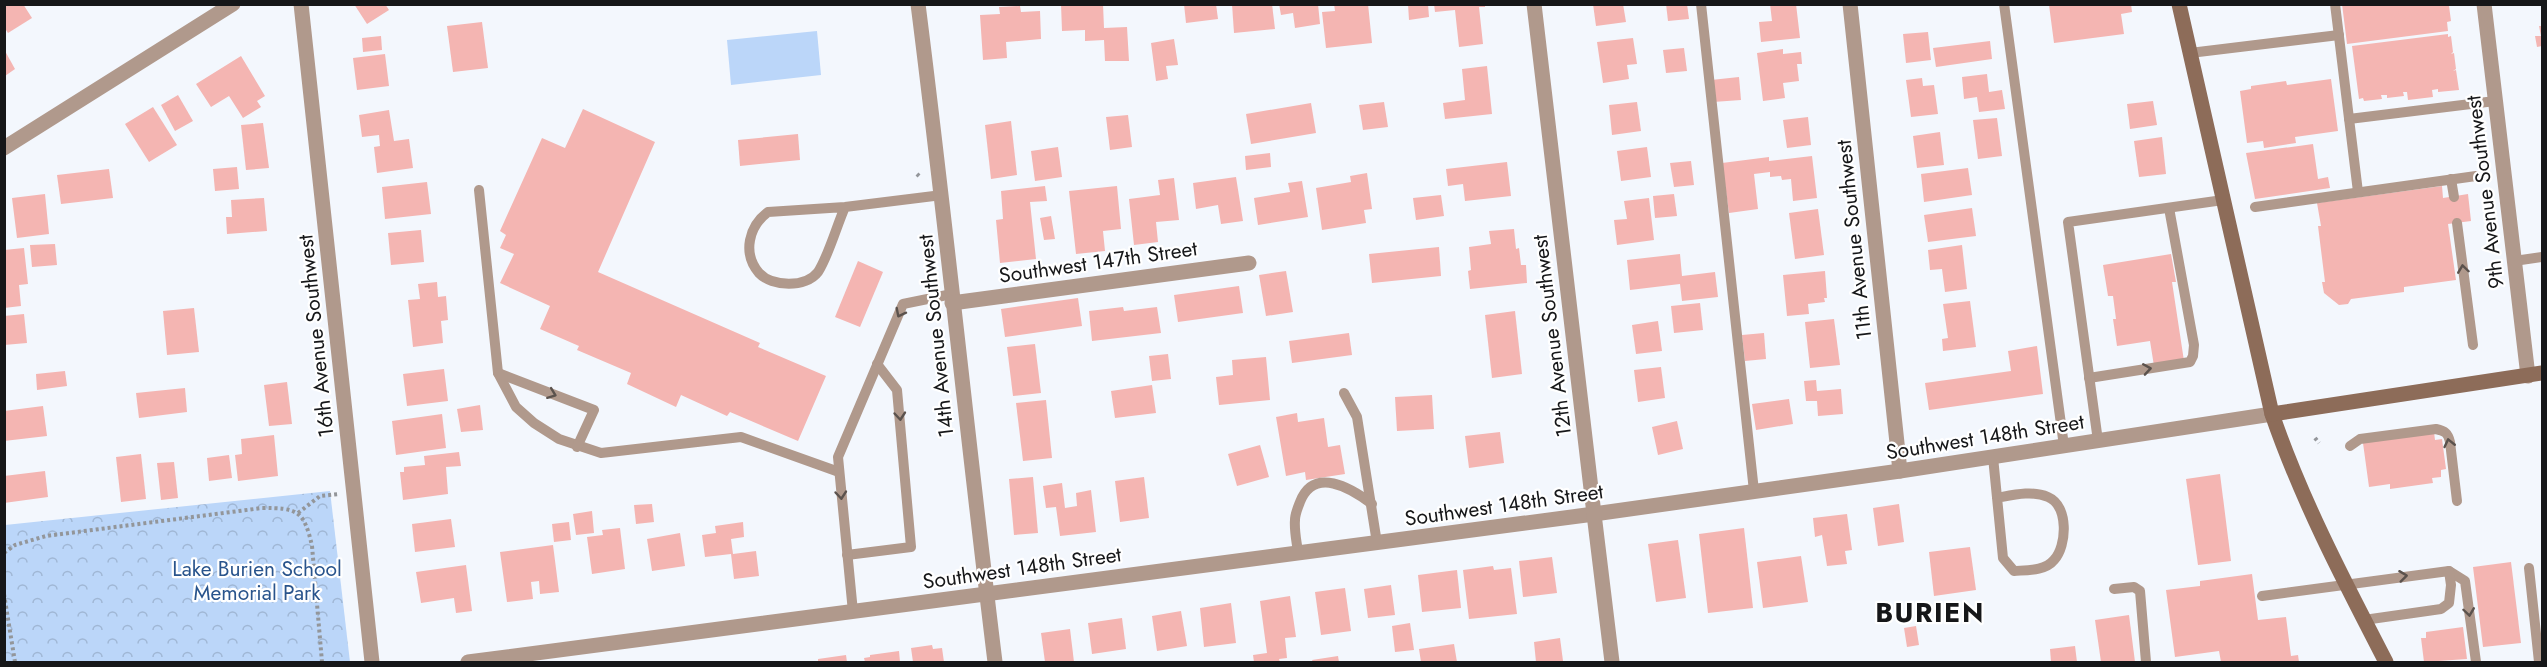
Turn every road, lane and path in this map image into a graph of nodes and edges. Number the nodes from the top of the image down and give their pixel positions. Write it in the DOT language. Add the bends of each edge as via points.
graph roads {
  1 [pos="233,4"];
  2 [pos="301,4"];
  3 [pos="918,4"];
  4 [pos="1534,4"];
  5 [pos="1701,4"];
  6 [pos="1850,4"];
  7 [pos="2004,4"];
  8 [pos="2179,4"];
  9 [pos="2335,4"];
  10 [pos="2484,4"];
  11 [pos="2339,35"];
  12 [pos="2190,53"];
  13 [pos="2495,101"];
  14 [pos="2349,119"];
  15 [pos="4,148"];
  16 [pos="2476,176"];
  17 [pos="2451,179"];
  18 [pos="479,190"];
  19 [pos="2358,192"];
  20 [pos="942,195"];
  21 [pos="2454,196"];
  22 [pos="2223,200"];
  23 [pos="845,207"];
  24 [pos="2255,207"];
  25 [pos="2169,208"];
  26 [pos="2457,223"];
  27 [pos="2542,258"];
  28 [pos="2514,261"];
  29 [pos="1249,262"];
  30 [pos="952,299"];
  31 [pos="2473,345"];
  32 [pos="877,364"];
  33 [pos="498,374"];
  34 [pos="2535,374"];
  35 [pos="2089,378"];
  36 [pos="1344,393"];
  37 [pos="2272,414"];
  38 [pos="2315,438"];
  39 [pos="2098,441"];
  40 [pos="2319,443"];
  41 [pos="2064,446"];
  42 [pos="2350,446"];
  43 [pos="577,447"];
  44 [pos="1993,457"];
  45 [pos="1900,471"];
  46 [pos="839,472"];
  47 [pos="1755,491"];
  48 [pos="354,492"];
  49 [pos="1997,498"];
  50 [pos="2457,501"];
  51 [pos="1372,504"];
  52 [pos="298,513"];
  53 [pos="1594,514"];
  54 [pos="1377,543"];
  55 [pos="4,553"];
  56 [pos="1298,553"];
  57 [pos="847,555"];
  58 [pos="2529,568"];
  59 [pos="2449,570"];
  60 [pos="2345,584"];
  61 [pos="2114,589"];
  62 [pos="4,594"];
  63 [pos="986,594"];
  64 [pos="2262,596"];
  65 [pos="853,612"];
  66 [pos="2364,620"];
  67 [pos="15,663"];
  68 [pos="322,663"];
  69 [pos="372,663"];
  70 [pos="468,663"];
  71 [pos="994,663"];
  72 [pos="1612,663"];
  73 [pos="2146,663"];
  74 [pos="2386,663"];
  75 [pos="2476,663"];
  76 [pos="2539,663"];
  1 -- 15 [label="street"];
  2 -- 48 [label="street, 16th Avenue Southwest"];
  3 -- 20 [label="street, 14th Avenue Southwest"];
  4 -- 53 [label="street, 12th Avenue Southwest"];
  5 -- 47 [label="lane"];
  6 -- 45 [label="street, 11th Avenue Southwest"];
  7 -- 41 [label="lane"];
  8 -- 12 [label="main road"];
  9 -- 11 [label="lane"];
  10 -- 13 [label="street, 9th Avenue Southwest"];
  11 -- 12 [label="lane"];
  11 -- 14 [label="lane"];
  12 -- 22 [label="main road"];
  13 -- 14 [label="lane"];
  13 -- 28 [label="street, 9th Avenue Southwest"];
  14 -- 19 [label="lane"];
  16 -- 17 [label="lane"];
  17 -- 19 [label="lane"];
  17 -- 21 [label="lane"];
  18 -- 33 [label="lane"];
  19 -- 24 [label="lane"];
  20 -- 23 [label="lane"];
  20 -- 30 [label="street, 14th Avenue Southwest"];
  22 -- 25 [label="lane"];
  22 -- 37 [label="main road"];
  23 -- 23 [label="lane" via="768,212 758,219 750,231 750,249 758,272 795,285 810,280 818,271"];
  35 -- 25 [label="lane, one-way" via="2190,362 2193,356"];
  25 -- 35 [label="lane" via="2068,222"];
  31 -- 26 [label="lane, one-way"];
  27 -- 28 [label="lane"];
  28 -- 34 [label="street, 9th Avenue Southwest"];
  29 -- 30 [label="street, Southwest 147th Street"];
  30 -- 32 [label="lane, one-way" via="903,304"];
  30 -- 63 [label="street, 14th Avenue Southwest"];
  32 -- 46 [label="lane" via="838,458"];
  32 -- 57 [label="lane, one-way" via="897,390 910,547"];
  33 -- 43 [label="lane" via="516,407 534,423"];
  33 -- 43 [label="lane, one-way" via="594,410"];
  34 -- 37 [label="main road, Southwest 148th Street"];
  35 -- 39 [label="lane"];
  36 -- 51 [label="lane" via="1357,417"];
  37 -- 39 [label="street, Southwest 148th Street"];
  37 -- 60 [label="main road" via="2292,472"];
  38 -- 40 [label="path"];
  39 -- 41 [label="street, Southwest 148th Street"];
  41 -- 44 [label="street, Southwest 148th Street"];
  50 -- 42 [label="lane, one-way" via="2450,442 2442,430 2360,439"];
  43 -- 46 [label="lane" via="601,453 741,437"];
  44 -- 45 [label="street, Southwest 148th Street"];
  44 -- 49 [label="lane"];
  45 -- 47 [label="street, Southwest 148th Street"];
  46 -- 57 [label="lane, one-way"];
  47 -- 53 [label="street, Southwest 148th Street"];
  48 -- 52 [label="path" via="320,496"];
  48 -- 69 [label="street, 16th Avenue Southwest"];
  49 -- 49 [label="lane" via="2007,565 2014,571 2041,568 2053,562 2060,552 2063,520 2051,498 2036,494"];
  51 -- 54 [label="lane"];
  51 -- 56 [label="lane" via="1353,490 1334,483 1320,483 1304,493 1294,518"];
  52 -- 55 [label="path" via="289,508 262,508 46,536 15,545"];
  52 -- 68 [label="path" via="308,528 312,546"];
  53 -- 54 [label="street, Southwest 148th Street"];
  53 -- 72 [label="street, 12th Avenue Southwest"];
  54 -- 56 [label="street, Southwest 148th Street"];
  56 -- 63 [label="street, Southwest 148th Street"];
  57 -- 65 [label="lane"];
  58 -- 76 [label="lane"];
  60 -- 59 [label="lane, one-way"];
  59 -- 66 [label="lane" via="2449,603 2442,609"];
  59 -- 75 [label="lane, one-way" via="2465,581"];
  60 -- 64 [label="lane"];
  60 -- 66 [label="main road"];
  61 -- 73 [label="lane" via="2134,587 2140,591"];
  62 -- 67 [label="path"];
  63 -- 65 [label="street, Southwest 148th Street"];
  63 -- 71 [label="street, 14th Avenue Southwest"];
  65 -- 70 [label="street, Southwest 148th Street"];
  66 -- 74 [label="main road"];
}
